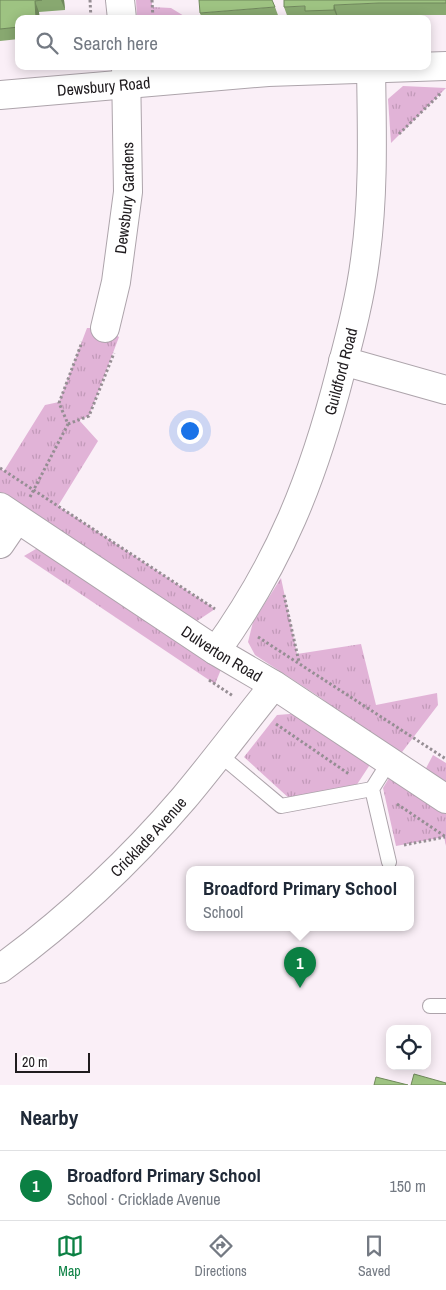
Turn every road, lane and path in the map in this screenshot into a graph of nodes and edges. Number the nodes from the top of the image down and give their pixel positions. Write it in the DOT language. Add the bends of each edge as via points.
graph roads {
  1 [pos="90,0"];
  2 [pos="120,0"];
  3 [pos="152,0"];
  4 [pos="91,15"];
  5 [pos="122,15"];
  6 [pos="153,15"];
  7 [pos="431,66"];
  8 [pos="446,66"];
  9 [pos="320,70"];
  10 [pos="371,70"];
  11 [pos="126,74"];
  12 [pos="446,88"];
  13 [pos="0,95"];
  14 [pos="372,161"];
  15 [pos="105,328"];
  16 [pos="344,362"];
  17 [pos="446,390"];
  18 [pos="68,424"];
  19 [pos="0,468"];
  20 [pos="34,491"];
  21 [pos="8,513"];
  22 [pos="0,544"];
  23 [pos="277,554"];
  24 [pos="237,623"];
  25 [pos="216,651"];
  26 [pos="299,663"];
  27 [pos="274,684"];
  28 [pos="219,754"];
  29 [pos="446,759"];
  30 [pos="389,762"];
  31 [pos="372,790"];
  32 [pos="446,799"];
  33 [pos="445,837"];
  34 [pos="388,856"];
  35 [pos="0,969"];
  36 [pos="430,1006"];
  37 [pos="446,1006"];
  1 -- 4 [label="path"];
  2 -- 5 [label="street"];
  3 -- 6 [label="path"];
  7 -- 8 [label="street, Dewsbury Road"];
  9 -- 11 [label="street, Dewsbury Road"];
  10 -- 14 [label="street, Guildford Road"];
  11 -- 13 [label="street, Dewsbury Road"];
  11 -- 15 [label="street, Dewsbury Gardens" via="128,192 116,282"];
  12 -- 14 [label="path"];
  14 -- 16 [label="street, Guildford Road" via="366,258"];
  15 -- 18 [label="path" via="87,328 59,403"];
  15 -- 18 [label="path" via="120,338 89,416"];
  16 -- 17 [label="street"];
  16 -- 23 [label="street, Guildford Road" via="314,464"];
  18 -- 20 [label="path"];
  19 -- 20 [label="path"];
  20 -- 21 [label="path"];
  20 -- 24 [label="path"];
  21 -- 22 [label="street"];
  21 -- 25 [label="street, Dulverton Road"];
  23 -- 24 [label="street, Guildford Road"];
  23 -- 26 [label="path"];
  24 -- 25 [label="street, Guildford Road"];
  24 -- 26 [label="path"];
  25 -- 27 [label="street, Dulverton Road"];
  26 -- 29 [label="path"];
  27 -- 28 [label="street, Cricklade Avenue"];
  27 -- 30 [label="street, Dulverton Road"];
  28 -- 31 [label="lane" via="281,806"];
  28 -- 35 [label="street, Cricklade Avenue" via="138,847 45,936"];
  30 -- 31 [label="lane"];
  30 -- 32 [label="street, Dulverton Road"];
  31 -- 34 [label="lane"];
  33 -- 34 [label="path"];
  36 -- 37 [label="lane"];
}
